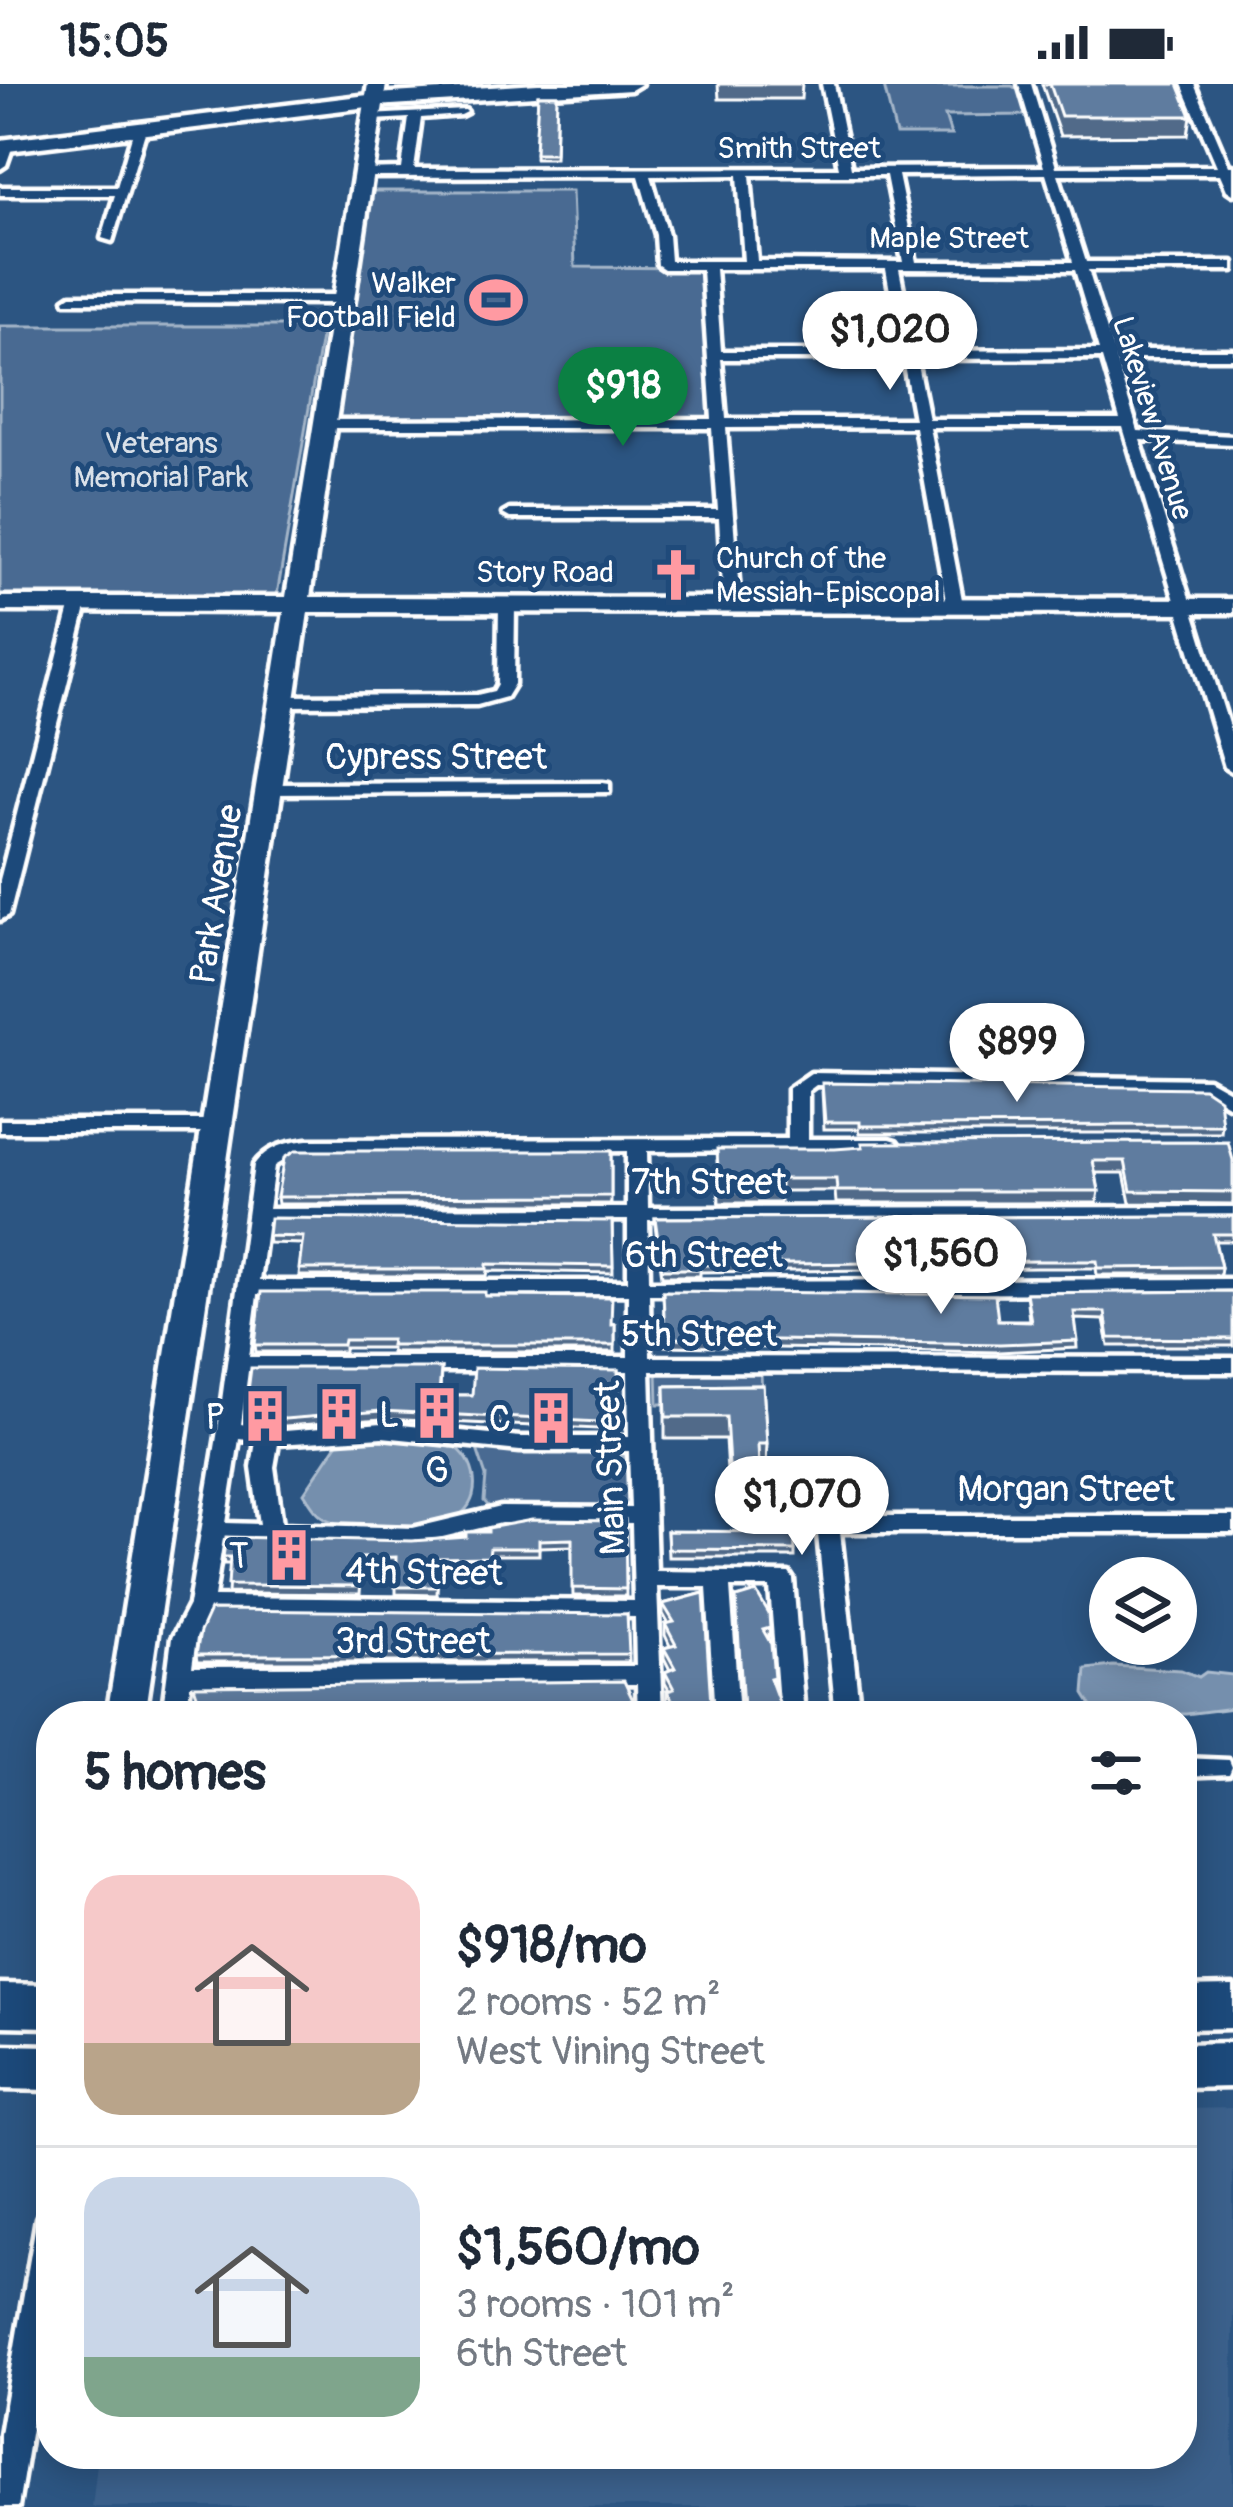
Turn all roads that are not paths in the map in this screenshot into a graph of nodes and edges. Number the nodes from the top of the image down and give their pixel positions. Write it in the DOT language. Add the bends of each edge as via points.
graph roads {
  1 [pos="546,84"];
  2 [pos="631,84"];
  3 [pos="828,84"];
  4 [pos="1025,84"];
  5 [pos="1188,84"];
  6 [pos="563,87"];
  7 [pos="524,90"];
  8 [pos="375,100"];
  9 [pos="461,112"];
  10 [pos="415,117"];
  11 [pos="140,129"];
  12 [pos="2,152"];
  13 [pos="1048,170"];
  14 [pos="1228,170"];
  15 [pos="846,171"];
  16 [pos="365,172"];
  17 [pos="407,172"];
  18 [pos="644,172"];
  19 [pos="744,172"];
  20 [pos="891,172"];
  21 [pos="1233,190"];
  22 [pos="0,191"];
  23 [pos="122,191"];
  24 [pos="108,238"];
  25 [pos="708,265"];
  26 [pos="752,265"];
  27 [pos="892,266"];
  28 [pos="910,266"];
  29 [pos="1078,266"];
  30 [pos="1233,266"];
  31 [pos="71,298"];
  32 [pos="345,299"];
  33 [pos="1233,354"];
  34 [pos="712,355"];
  35 [pos="909,355"];
  36 [pos="1105,355"];
  37 [pos="920,422"];
  38 [pos="718,423"];
  39 [pos="325,424"];
  40 [pos="1128,429"];
  41 [pos="1233,440"];
  42 [pos="510,514"];
  43 [pos="725,514"];
  44 [pos="0,604"];
  45 [pos="79,604"];
  46 [pos="297,604"];
  47 [pos="507,605"];
  48 [pos="732,605"];
  49 [pos="955,605"];
  50 [pos="1184,606"];
  51 [pos="1233,606"];
  52 [pos="281,701"];
  53 [pos="1225,719"];
  54 [pos="1233,767"];
  55 [pos="603,788"];
  56 [pos="270,789"];
  57 [pos="0,915"];
  58 [pos="1233,1102"];
  59 [pos="0,1126"];
  60 [pos="219,1126"];
  61 [pos="638,1145"];
  62 [pos="798,1145"];
  63 [pos="913,1145"];
  64 [pos="1233,1213"];
  65 [pos="637,1214"];
  66 [pos="257,1215"];
  67 [pos="1233,1286"];
  68 [pos="638,1287"];
  69 [pos="247,1288"];
  70 [pos="237,1364"];
  71 [pos="1233,1365"];
  72 [pos="639,1366"];
  73 [pos="229,1430"];
  74 [pos="268,1437"];
  75 [pos="640,1444"];
  76 [pos="643,1516"];
  77 [pos="1233,1523"];
  78 [pos="213,1530"];
  79 [pos="272,1531"];
  80 [pos="718,1579"];
  81 [pos="646,1580"];
  82 [pos="201,1605"];
  83 [pos="646,1609"];
  84 [pos="648,1675"];
  85 [pos="179,1676"];
  86 [pos="128,1701"];
  87 [pos="175,1701"];
  88 [pos="649,1701"];
  89 [pos="726,1701"];
  90 [pos="790,1701"];
  91 [pos="846,1701"];
  92 [pos="1197,1767"];
  93 [pos="1220,1767"];
  94 [pos="0,2005"];
  95 [pos="36,2006"];
  96 [pos="1233,2007"];
  97 [pos="1197,2008"];
  98 [pos="1233,2065"];
  99 [pos="1197,2066"];
  100 [pos="0,2067"];
  101 [pos="36,2068"];
  102 [pos="36,2308"];
  103 [pos="3,2507"];
  1 -- 7 [label="main road"];
  2 -- 6 [label="main road"];
  3 -- 15 [label="street"];
  4 -- 13 [label="street, Lakeview Avenue"];
  5 -- 14 [label="street"];
  6 -- 7 [label="main road"];
  7 -- 8 [label="main road"];
  8 -- 10 [label="street"];
  8 -- 11 [label="main road"];
  8 -- 16 [label="street, Park Avenue"];
  9 -- 10 [label="street"];
  10 -- 17 [label="street"];
  11 -- 12 [label="main road"];
  11 -- 23 [label="street"];
  13 -- 14 [label="street, Smith Street"];
  13 -- 20 [label="street, Smith Street"];
  13 -- 29 [label="street, Lakeview Avenue"];
  14 -- 21 [label="street"];
  15 -- 19 [label="street, Smith Street"];
  15 -- 20 [label="street, Smith Street"];
  16 -- 17 [label="street, Smith Street"];
  16 -- 32 [label="street, Park Avenue"];
  17 -- 18 [label="street, Smith Street"];
  18 -- 19 [label="street, Smith Street"];
  18 -- 25 [label="street, Maple Street" via="664,265"];
  19 -- 26 [label="street"];
  20 -- 28 [label="street"];
  22 -- 23 [label="street"];
  23 -- 24 [label="street"];
  25 -- 26 [label="street, Maple Street"];
  25 -- 34 [label="street"];
  26 -- 27 [label="street, Maple Street"];
  27 -- 28 [label="street, Maple Street"];
  27 -- 35 [label="street"];
  28 -- 29 [label="street, Maple Street"];
  29 -- 30 [label="street, Maple Street"];
  29 -- 36 [label="street, Lakeview Avenue"];
  31 -- 32 [label="street"];
  32 -- 39 [label="street, Park Avenue"];
  33 -- 36 [label="street"];
  34 -- 35 [label="street"];
  34 -- 38 [label="street"];
  35 -- 36 [label="street"];
  35 -- 37 [label="street"];
  36 -- 40 [label="street, Lakeview Avenue"];
  37 -- 38 [label="street"];
  37 -- 40 [label="street"];
  37 -- 49 [label="street"];
  38 -- 39 [label="street"];
  38 -- 43 [label="street"];
  39 -- 46 [label="street, Park Avenue"];
  40 -- 41 [label="street"];
  40 -- 50 [label="street, Lakeview Avenue"];
  42 -- 43 [label="street"];
  43 -- 48 [label="street"];
  44 -- 45 [label="street, Story Road"];
  45 -- 46 [label="street, Story Road"];
  45 -- 57 [label="street"];
  46 -- 47 [label="street, Story Road"];
  46 -- 52 [label="street, Park Avenue"];
  47 -- 48 [label="street, Story Road"];
  47 -- 52 [label="street" via="500,694"];
  48 -- 49 [label="street, Story Road"];
  49 -- 50 [label="street, Story Road"];
  50 -- 51 [label="street, Story Road"];
  50 -- 53 [label="street, Lakeview Avenue"];
  52 -- 56 [label="street, Park Avenue"];
  53 -- 54 [label="street, Lakeview Avenue"];
  55 -- 56 [label="street, Cypress Street"];
  56 -- 60 [label="street, Park Avenue"];
  58 -- 62 [label="street" via="1208,1085 811,1079 798,1089"];
  59 -- 60 [label="street"];
  60 -- 86 [label="street, Park Avenue"];
  61 -- 62 [label="street"];
  61 -- 65 [label="street, Main Street"];
  61 -- 66 [label="street" via="292,1147 264,1165"];
  62 -- 63 [label="street"];
  64 -- 65 [label="street, 7th Street"];
  65 -- 66 [label="street, 7th Street"];
  65 -- 68 [label="street, Main Street"];
  66 -- 69 [label="street"];
  67 -- 68 [label="street, 6th Street"];
  68 -- 69 [label="street, 6th Street"];
  68 -- 72 [label="street, Main Street"];
  69 -- 70 [label="street"];
  70 -- 72 [label="street, 5th Street"];
  70 -- 73 [label="street"];
  71 -- 72 [label="street, 5th Street"];
  72 -- 75 [label="street, Main Street"];
  73 -- 74 [label="street"];
  73 -- 78 [label="street"];
  74 -- 75 [label="street" via="382,1430 520,1444"];
  74 -- 79 [label="street" via="263,1467"];
  75 -- 76 [label="street, Main Street"];
  76 -- 79 [label="street" via="501,1515 413,1536"];
  76 -- 81 [label="street, Main Street"];
  77 -- 91 [label="street, Morgan Street" via="828,1525"];
  78 -- 79 [label="street"];
  78 -- 82 [label="street"];
  80 -- 81 [label="street"];
  80 -- 89 [label="street"];
  80 -- 90 [label="street" via="781,1579"];
  81 -- 83 [label="street, Main Street"];
  82 -- 83 [label="street, 4th Street"];
  82 -- 85 [label="street" via="184,1638"];
  83 -- 84 [label="street, Main Street"];
  84 -- 85 [label="street, 3rd Street"];
  84 -- 88 [label="street, Main Street"];
  85 -- 87 [label="street"];
  92 -- 93 [label="street"];
  94 -- 95 [label="highway"];
  96 -- 97 [label="highway"];
  98 -- 99 [label="highway"];
  100 -- 101 [label="highway"];
  102 -- 103 [label="street"];
}
